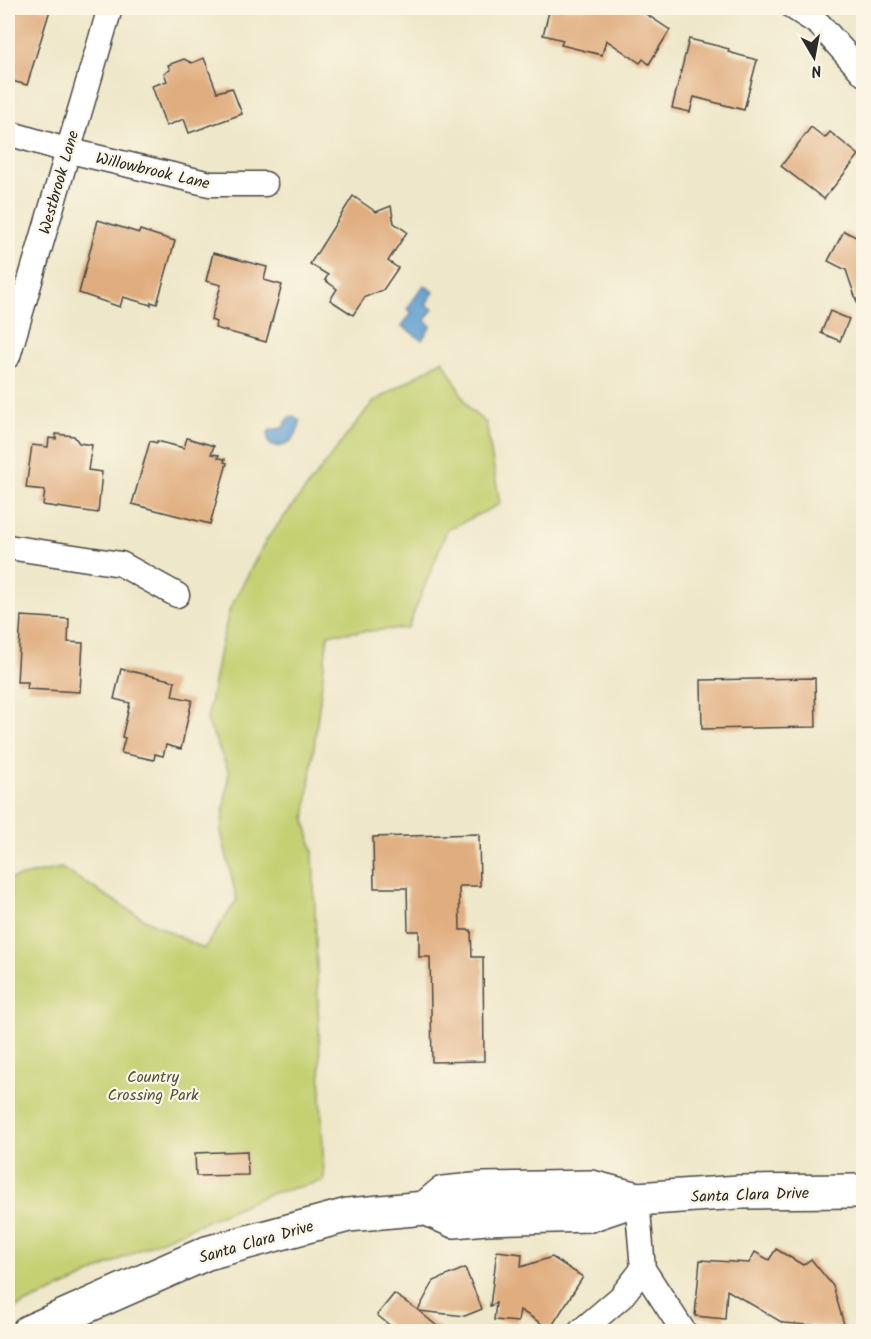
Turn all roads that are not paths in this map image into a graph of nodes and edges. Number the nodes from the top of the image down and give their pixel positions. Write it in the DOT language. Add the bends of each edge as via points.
graph roads {
  1 [pos="110,8"];
  2 [pos="794,8"];
  3 [pos="864,74"];
  4 [pos="8,133"];
  5 [pos="66,150"];
  6 [pos="265,184"];
  7 [pos="8,356"];
  8 [pos="8,547"];
  9 [pos="177,595"];
  10 [pos="864,1191"];
  11 [pos="637,1199"];
  12 [pos="643,1269"];
  13 [pos="28,1332"];
  14 [pos="580,1332"];
  15 [pos="684,1332"];
  1 -- 5 [label="street, Westbrook Lane"];
  2 -- 3 [label="street" via="819,24"];
  4 -- 5 [label="street, Willowbrook Lane"];
  5 -- 6 [label="street, Willowbrook Lane" via="210,184"];
  5 -- 7 [label="street, Westbrook Lane"];
  8 -- 9 [label="street" via="121,564"];
  10 -- 11 [label="main road, Santa Clara Drive" via="740,1192"];
  11 -- 12 [label="street"];
  11 -- 13 [label="main road, Santa Clara Drive" via="590,1215 454,1221 424,1208 348,1215 207,1253"];
  12 -- 14 [label="street" via="621,1297"];
  12 -- 15 [label="street"];
}
